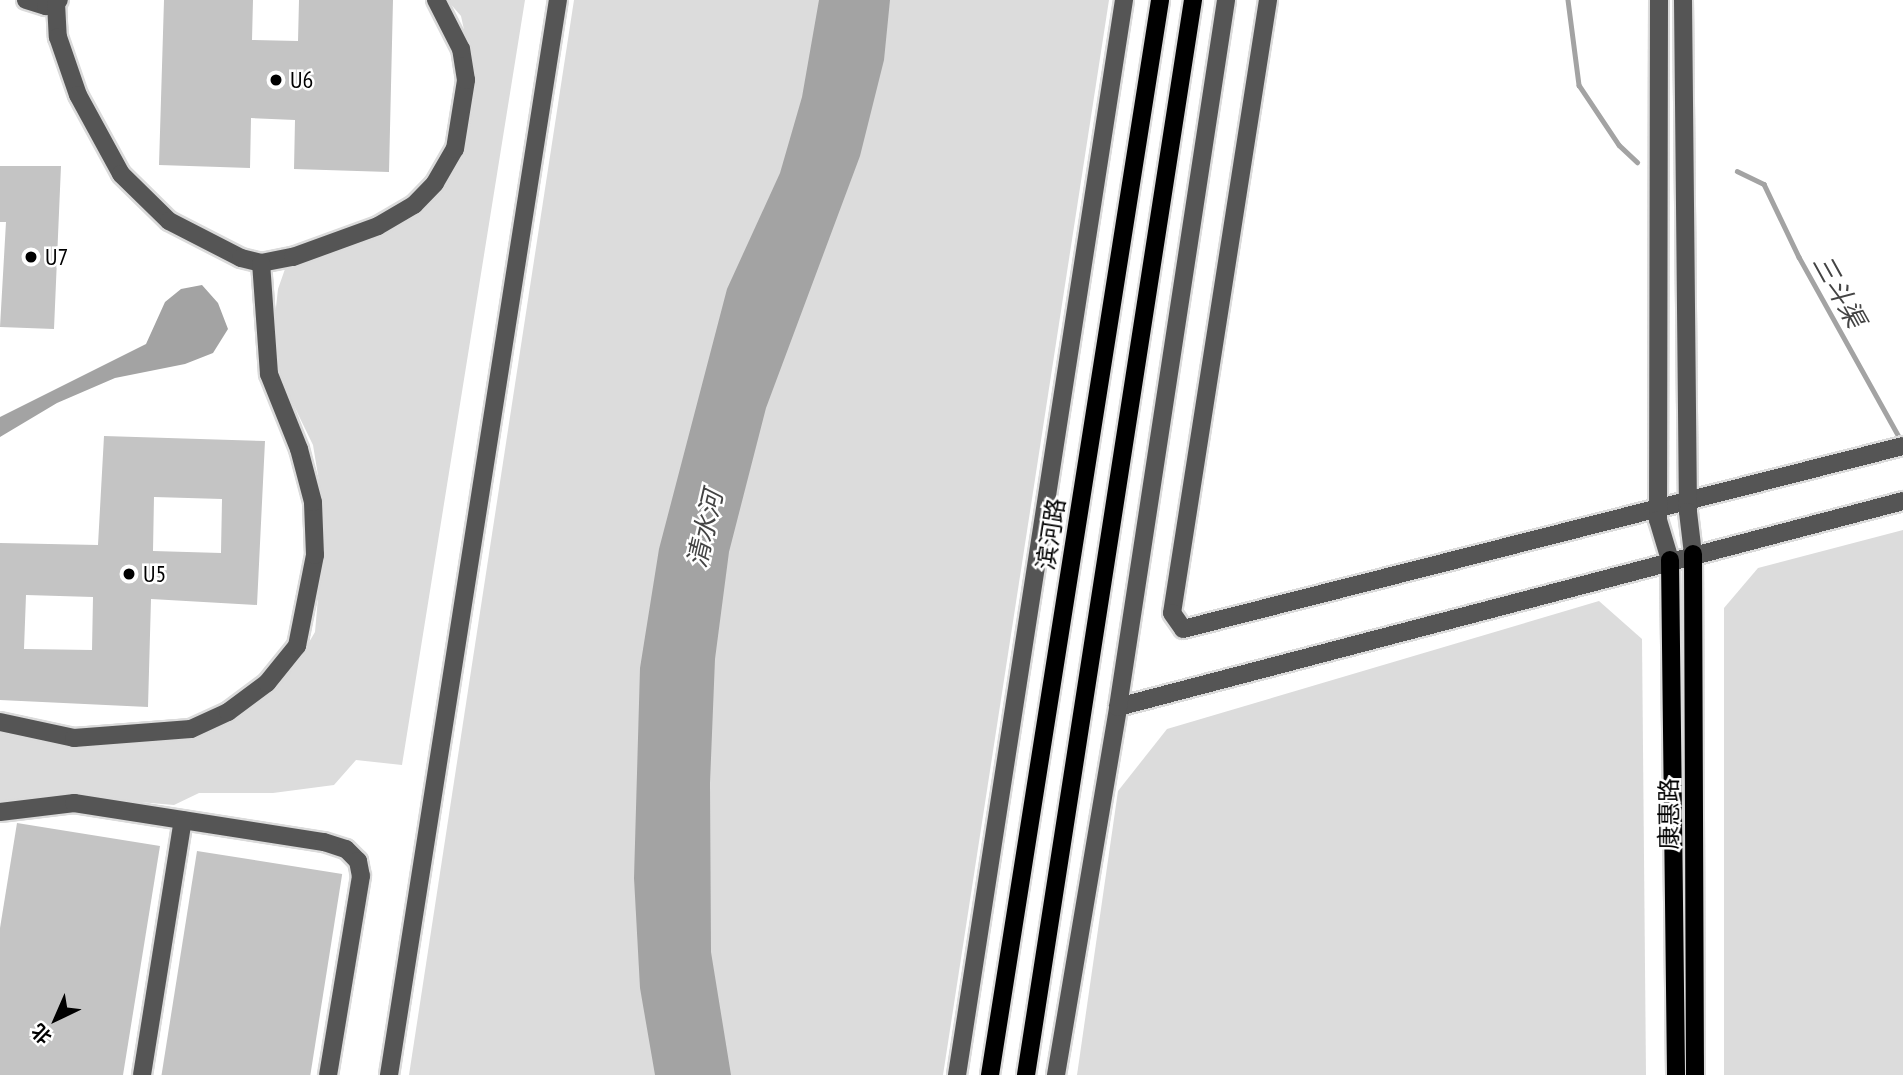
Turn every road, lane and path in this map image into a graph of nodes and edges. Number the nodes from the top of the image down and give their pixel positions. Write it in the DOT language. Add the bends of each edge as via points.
graph roads {
  1 [pos="26,0"];
  2 [pos="436,0"];
  3 [pos="558,0"];
  4 [pos="1124,0"];
  5 [pos="1160,0"];
  6 [pos="1193,0"];
  7 [pos="1226,0"];
  8 [pos="1268,0"];
  9 [pos="1659,0"];
  10 [pos="1683,0"];
  11 [pos="57,1"];
  12 [pos="261,263"];
  13 [pos="1903,446"];
  14 [pos="1903,500"];
  15 [pos="1688,501"];
  16 [pos="1659,508"];
  17 [pos="1693,554"];
  18 [pos="1670,560"];
  19 [pos="1118,707"];
  20 [pos="0,722"];
  21 [pos="0,812"];
  22 [pos="183,820"];
  23 [pos="142,1075"];
  24 [pos="328,1075"];
  25 [pos="389,1075"];
  26 [pos="957,1075"];
  27 [pos="990,1075"];
  28 [pos="1026,1075"];
  29 [pos="1056,1075"];
  30 [pos="1676,1075"];
  31 [pos="1695,1075"];
  1 -- 11 [label="street" via="37,5"];
  2 -- 12 [label="street" via="461,49 466,80 455,149 435,183 414,205 378,226 293,257"];
  3 -- 25 [label="street"];
  4 -- 26 [label="street"];
  5 -- 27 [label="main road, 滨河路"];
  6 -- 28 [label="main road"];
  7 -- 19 [label="street"];
  8 -- 16 [label="street" via="1172,614 1176,624 1191,629"];
  9 -- 16 [label="street"];
  10 -- 15 [label="street"];
  11 -- 12 [label="street" via="58,37 78,95 121,174 169,221 241,258"];
  12 -- 20 [label="street" via="269,374 299,449 313,502 315,555 297,646 267,683 228,712 191,729 74,738"];
  13 -- 15 [label="street"];
  14 -- 17 [label="street"];
  15 -- 16 [label="street"];
  15 -- 17 [label="street"];
  16 -- 18 [label="street"];
  17 -- 18 [label="street"];
  17 -- 31 [label="main road, 康惠路"];
  18 -- 19 [label="street"];
  18 -- 30 [label="main road, 康惠路"];
  19 -- 29 [label="street"];
  21 -- 22 [label="street" via="74,803"];
  22 -- 23 [label="street"];
  22 -- 24 [label="street" via="324,842 345,849 358,861 361,876"];
}
